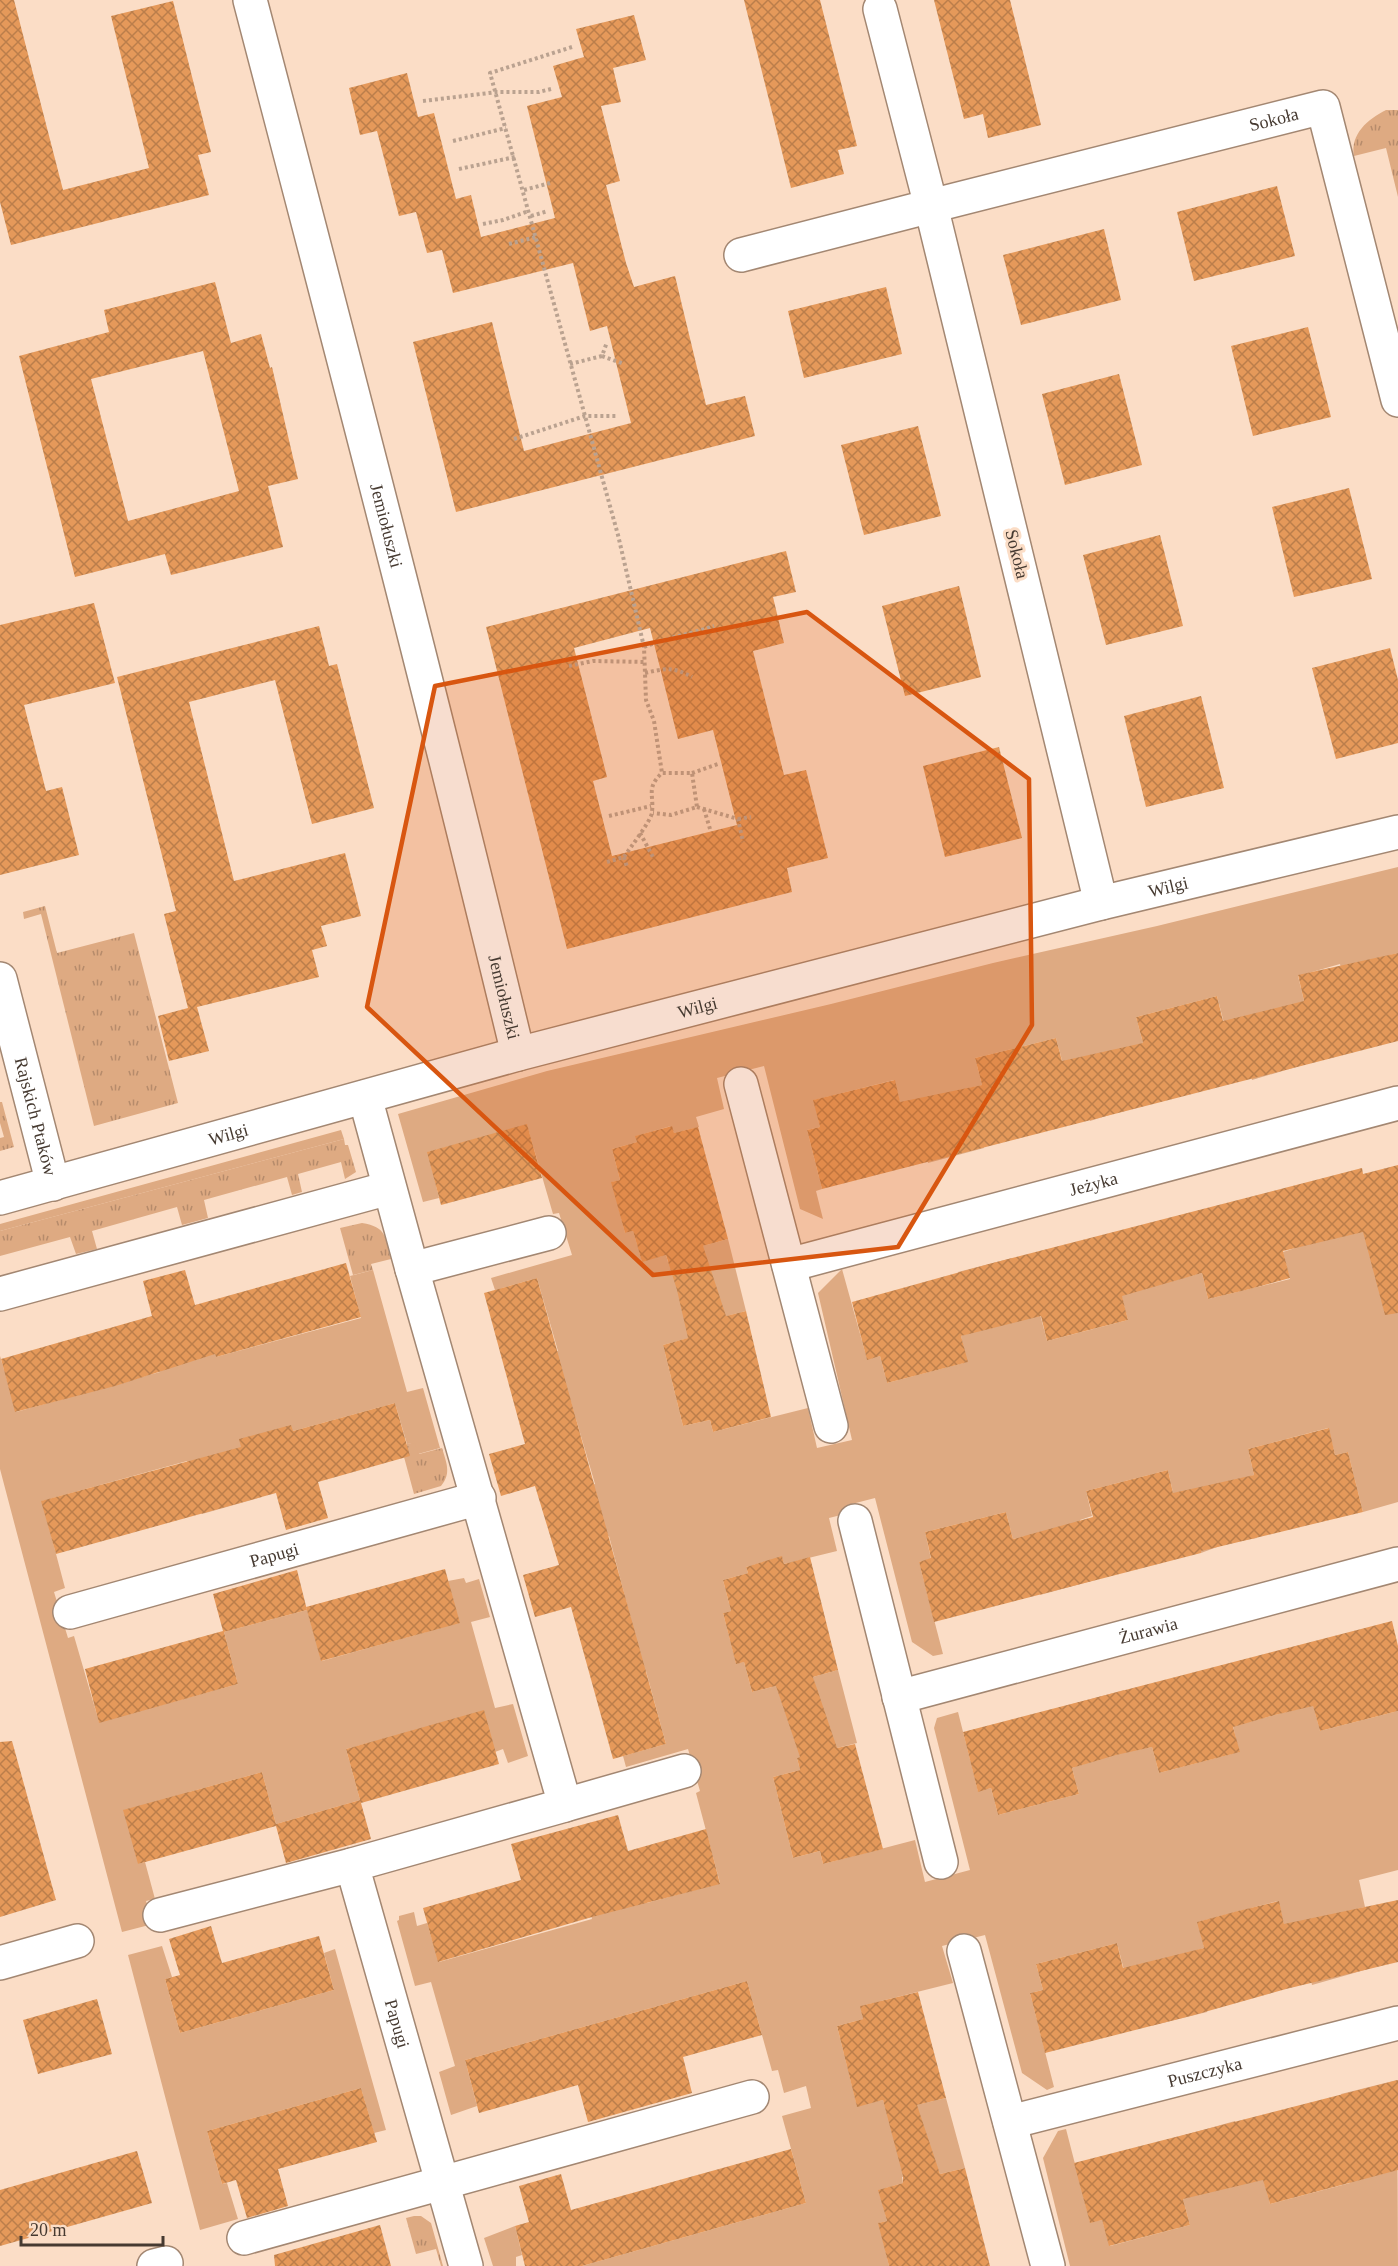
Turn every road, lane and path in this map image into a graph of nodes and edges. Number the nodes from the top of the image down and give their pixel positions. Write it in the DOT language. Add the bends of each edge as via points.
graph roads {
  1 [pos="250,0"];
  2 [pos="880,9"];
  3 [pos="572,47"];
  4 [pos="551,89"];
  5 [pos="496,93"];
  6 [pos="423,101"];
  7 [pos="506,128"];
  8 [pos="453,141"];
  9 [pos="514,157"];
  10 [pos="459,169"];
  11 [pos="550,183"];
  12 [pos="524,190"];
  13 [pos="931,206"];
  14 [pos="548,212"];
  15 [pos="530,213"];
  16 [pos="483,224"];
  17 [pos="536,237"];
  18 [pos="509,244"];
  19 [pos="741,255"];
  20 [pos="607,342"];
  21 [pos="602,356"];
  22 [pos="570,364"];
  23 [pos="624,364"];
  24 [pos="1398,400"];
  25 [pos="585,416"];
  26 [pos="616,416"];
  27 [pos="514,439"];
  28 [pos="714,626"];
  29 [pos="644,647"];
  30 [pos="645,662"];
  31 [pos="569,666"];
  32 [pos="645,673"];
  33 [pos="692,677"];
  34 [pos="718,764"];
  35 [pos="663,773"];
  36 [pos="692,773"];
  37 [pos="651,806"];
  38 [pos="697,807"];
  39 [pos="704,808"];
  40 [pos="653,813"];
  41 [pos="609,816"];
  42 [pos="751,817"];
  43 [pos="738,819"];
  44 [pos="710,829"];
  45 [pos="1398,832"];
  46 [pos="640,833"];
  47 [pos="743,842"];
  48 [pos="624,857"];
  49 [pos="653,857"];
  50 [pos="608,862"];
  51 [pos="627,867"];
  52 [pos="1101,903"];
  53 [pos="0,979"];
  54 [pos="518,1054"];
  55 [pos="741,1084"];
  56 [pos="365,1097"];
  57 [pos="1398,1103"];
  58 [pos="53,1184"];
  59 [pos="389,1188"];
  60 [pos="0,1198"];
  61 [pos="549,1233"];
  62 [pos="789,1265"];
  63 [pos="412,1269"];
  64 [pos="0,1294"];
  65 [pos="831,1426"];
  66 [pos="479,1498"];
  67 [pos="855,1521"];
  68 [pos="1398,1564"];
  69 [pos="70,1612"];
  70 [pos="899,1697"];
  71 [pos="684,1771"];
  72 [pos="565,1805"];
  73 [pos="941,1862"];
  74 [pos="352,1865"];
  75 [pos="160,1916"];
  76 [pos="76,1941"];
  77 [pos="964,1950"];
  78 [pos="0,1963"];
  79 [pos="1398,2023"];
  80 [pos="752,2097"];
  81 [pos="1010,2122"];
  82 [pos="443,2182"];
  83 [pos="244,2238"];
  84 [pos="466,2266"];
  85 [pos="1048,2266"];
  1 -- 54 [label="street, Jemiołuszki" via="364,432"];
  2 -- 13 [label="street, Sokoła"];
  3 -- 5 [label="path" via="490,73"];
  4 -- 5 [label="path"];
  5 -- 6 [label="path"];
  5 -- 7 [label="path"];
  7 -- 8 [label="path"];
  7 -- 9 [label="path"];
  9 -- 10 [label="path"];
  9 -- 12 [label="path"];
  11 -- 12 [label="path"];
  12 -- 15 [label="path"];
  13 -- 19 [label="street, Sokoła"];
  13 -- 24 [label="street, Sokoła" via="1323,107"];
  13 -- 52 [label="street, Sokoła"];
  14 -- 15 [label="path"];
  15 -- 16 [label="path"];
  15 -- 17 [label="path"];
  17 -- 18 [label="path"];
  17 -- 22 [label="path"];
  20 -- 21 [label="path"];
  21 -- 22 [label="path"];
  21 -- 23 [label="path"];
  22 -- 25 [label="path"];
  25 -- 26 [label="path"];
  25 -- 27 [label="path"];
  25 -- 29 [label="path"];
  28 -- 29 [label="path"];
  29 -- 30 [label="path"];
  30 -- 31 [label="path" via="593,661"];
  30 -- 32 [label="path"];
  32 -- 33 [label="path" via="667,668"];
  32 -- 35 [label="path" via="646,700 654,721"];
  34 -- 36 [label="path"];
  35 -- 36 [label="path"];
  35 -- 37 [label="path" via="652,784"];
  36 -- 38 [label="path"];
  37 -- 40 [label="path"];
  37 -- 41 [label="path"];
  38 -- 39 [label="path"];
  38 -- 40 [label="path" via="671,815"];
  39 -- 43 [label="path"];
  39 -- 44 [label="path"];
  40 -- 46 [label="path"];
  42 -- 43 [label="path"];
  43 -- 47 [label="path"];
  45 -- 52 [label="street, Wilgi"];
  46 -- 48 [label="path"];
  46 -- 49 [label="path"];
  48 -- 50 [label="path"];
  48 -- 51 [label="path"];
  52 -- 54 [label="street, Wilgi"];
  53 -- 58 [label="street, Rajskich Ptaków"];
  54 -- 56 [label="street, Wilgi"];
  55 -- 62 [label="street"];
  56 -- 58 [label="street, Wilgi"];
  56 -- 59 [label="street"];
  57 -- 62 [label="street, Jeżyka"];
  58 -- 60 [label="street, Wilgi"];
  59 -- 63 [label="street"];
  59 -- 64 [label="street"];
  61 -- 63 [label="street"];
  62 -- 65 [label="street"];
  63 -- 66 [label="street"];
  66 -- 69 [label="street, Papugi"];
  66 -- 72 [label="street"];
  67 -- 70 [label="street"];
  68 -- 70 [label="street, Żurawia"];
  70 -- 73 [label="street"];
  71 -- 72 [label="street"];
  72 -- 74 [label="street"];
  74 -- 75 [label="street"];
  74 -- 82 [label="street, Papugi"];
  76 -- 78 [label="street"];
  77 -- 81 [label="street"];
  79 -- 81 [label="street, Puszczyka"];
  80 -- 82 [label="street"];
  81 -- 85 [label="street"];
  82 -- 83 [label="street"];
  82 -- 84 [label="street, Papugi"];
}
